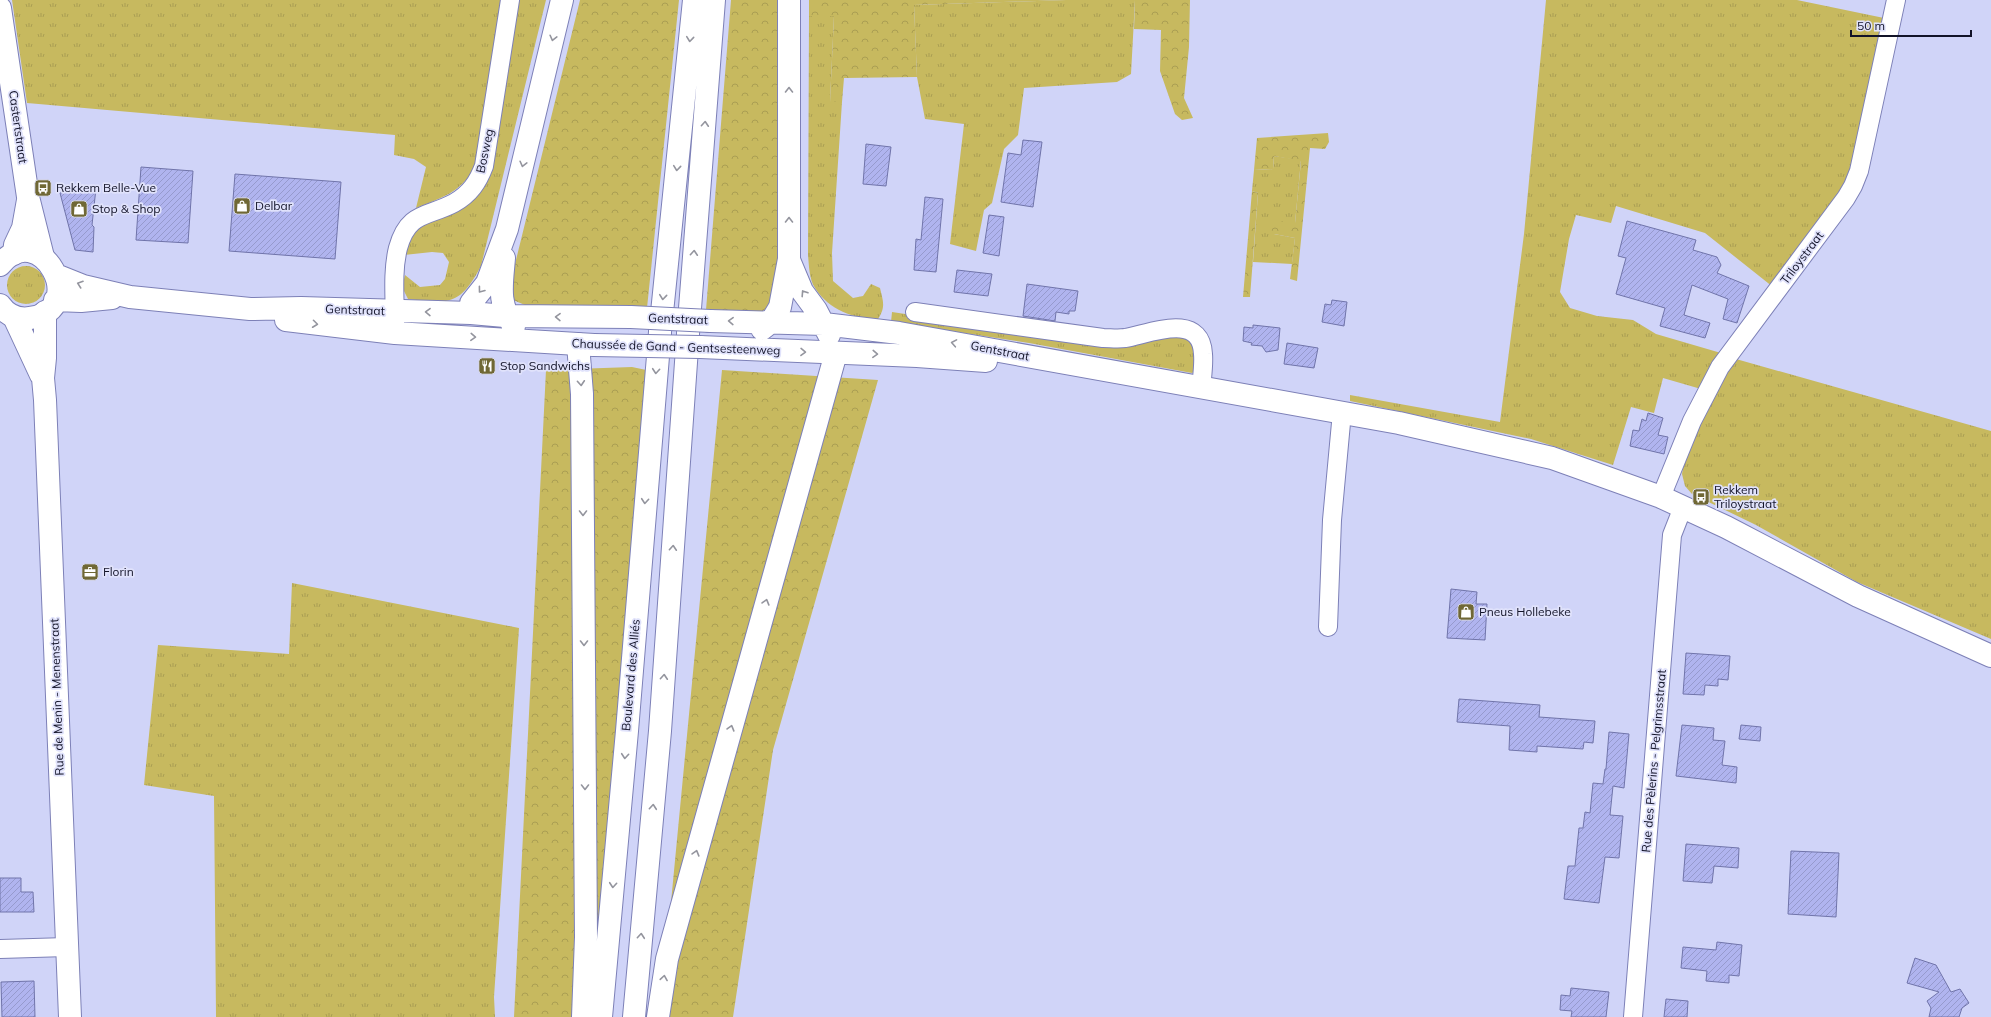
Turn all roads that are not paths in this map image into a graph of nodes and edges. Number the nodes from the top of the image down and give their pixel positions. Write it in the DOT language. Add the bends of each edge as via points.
graph roads {
  1 [pos="510,0"];
  2 [pos="562,0"];
  3 [pos="694,0"];
  4 [pos="714,0"];
  5 [pos="790,0"];
  6 [pos="1896,0"];
  7 [pos="0,8"];
  8 [pos="28,197"];
  9 [pos="507,229"];
  10 [pos="43,257"];
  11 [pos="7,259"];
  12 [pos="788,259"];
  13 [pos="58,276"];
  14 [pos="130,297"];
  15 [pos="50,306"];
  16 [pos="250,309"];
  17 [pos="7,311"];
  18 [pos="395,312"];
  19 [pos="915,312"];
  20 [pos="471,313"];
  21 [pos="506,316"];
  22 [pos="824,324"];
  23 [pos="395,333"];
  24 [pos="756,333"];
  25 [pos="591,334"];
  26 [pos="532,340"];
  27 [pos="694,341"];
  28 [pos="836,353"];
  29 [pos="1103,371"];
  30 [pos="43,378"];
  31 [pos="1201,388"];
  32 [pos="1342,412"];
  33 [pos="1661,497"];
  34 [pos="1683,507"];
  35 [pos="1328,627"];
  36 [pos="1991,656"];
  37 [pos="67,947"];
  38 [pos="0,949"];
  39 [pos="70,1017"];
  40 [pos="583,1017"];
  41 [pos="600,1017"];
  42 [pos="634,1017"];
  43 [pos="658,1017"];
  44 [pos="1633,1017"];
  1 -- 18 [label="street, Bosweg" via="484,166 470,191 454,203 425,213 408,227 399,247 395,267"];
  2 -- 9 [label="main road, one-way"];
  3 -- 41 [label="main road, Boulevard des Alliés, one-way" via="660,332 628,723"];
  27 -- 4 [label="main road, one-way"];
  12 -- 5 [label="main road, one-way"];
  6 -- 33 [label="street, Triloystraat" via="1853,186 1819,236 1720,367 1692,421"];
  7 -- 8 [label="main road, Castertstraat"];
  8 -- 10 [label="main road, Castertstraat"];
  8 -- 11 [label="main road, Castertstraat" via="23,228"];
  9 -- 20 [label="main road, one-way" via="487,283 471,304"];
  9 -- 21 [label="main road" via="501,292"];
  10 -- 11 [label="main road" via="22,252"];
  10 -- 13 [label="main road"];
  22 -- 12 [label="main road, one-way" via="802,292"];
  12 -- 24 [label="main road" via="780,307"];
  14 -- 13 [label="main road, one-way" via="83,286"];
  13 -- 15 [label="main road, Rue de Menin - Menenstraat" via="58,292"];
  14 -- 15 [label="main road"];
  14 -- 16 [label="main road"];
  15 -- 17 [label="main road" via="36,317"];
  15 -- 30 [label="main road, Rue de Menin - Menenstraat"];
  16 -- 18 [label="main road, Gentstraat" via="301,308"];
  16 -- 23 [label="main road, Chaussée de Gand - Gentsesteenweg, one-way" via="288,321"];
  17 -- 30 [label="main road, Rue de Menin - Menenstraat"];
  20 -- 18 [label="main road, Gentstraat, one-way"];
  18 -- 23 [label="street, Bosweg"];
  19 -- 31 [label="street" via="1103,338 1124,338 1172,328 1186,328 1200,341 1202,347"];
  20 -- 21 [label="main road, Gentstraat"];
  25 -- 21 [label="main road, Gentstraat, one-way"];
  21 -- 26 [label="main road" via="516,329"];
  22 -- 24 [label="main road, Gentstraat"];
  22 -- 28 [label="main road"];
  29 -- 22 [label="main road, Gentstraat, one-way" via="899,333"];
  23 -- 26 [label="main road, Chaussée de Gand - Gentsesteenweg, one-way"];
  24 -- 25 [label="main road, Gentstraat, one-way, bridge" via="631,317"];
  24 -- 27 [label="main road, Chaussée de Gand - Gentsesteenweg"];
  24 -- 28 [label="main road, Chaussée de Gand - Gentsesteenweg, one-way"];
  25 -- 26 [label="main road, Chaussée de Gand - Gentsesteenweg"];
  25 -- 27 [label="main road, Chaussée de Gand - Gentsesteenweg, bridge"];
  25 -- 40 [label="main road, one-way" via="582,394 586,905"];
  42 -- 27 [label="main road, one-way"];
  28 -- 29 [label="main road, Chaussée de Gand - Gentsesteenweg, one-way" via="949,358"];
  43 -- 28 [label="main road, one-way" via="667,959"];
  29 -- 31 [label="main road"];
  30 -- 37 [label="main road, Rue de Menin - Menenstraat"];
  31 -- 32 [label="main road"];
  32 -- 33 [label="main road" via="1552,458"];
  32 -- 35 [label="street" via="1332,520"];
  33 -- 34 [label="main road"];
  34 -- 36 [label="main road" via="1858,596"];
  34 -- 44 [label="street, Rue des Pèlerins - Pelgrimsstraat" via="1672,535"];
  37 -- 38 [label="street"];
  37 -- 39 [label="main road, Rue de Menin - Menenstraat"];
}
